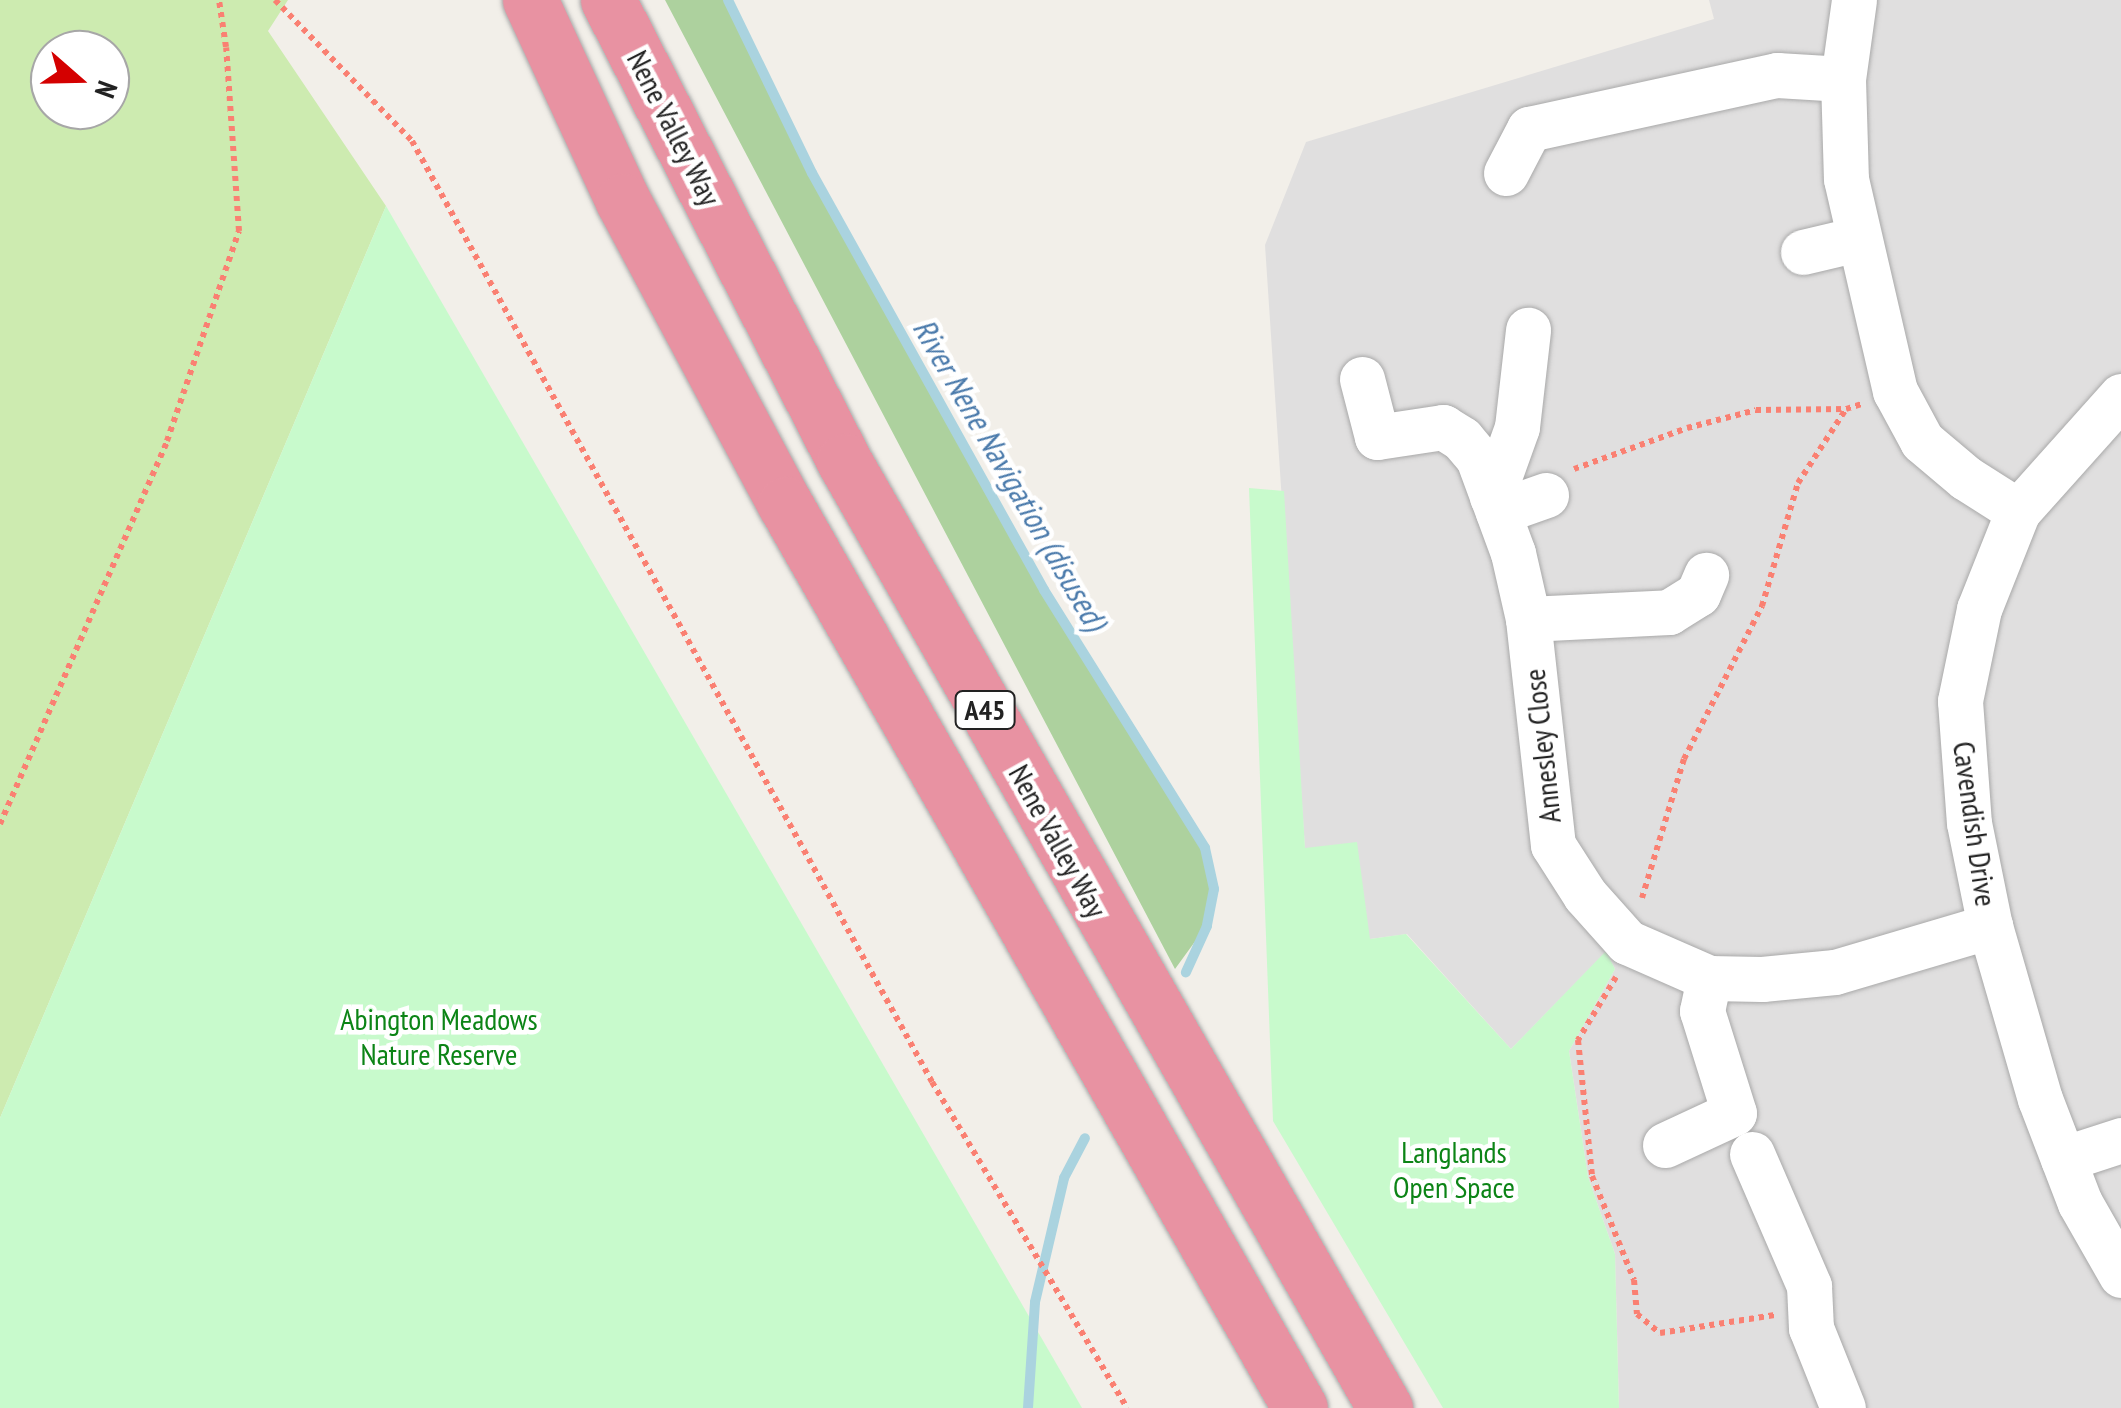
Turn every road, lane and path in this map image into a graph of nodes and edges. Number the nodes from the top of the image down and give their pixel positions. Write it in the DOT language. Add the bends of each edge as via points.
graph roads {
  1 [pos="219,0"];
  2 [pos="275,0"];
  3 [pos="530,0"];
  4 [pos="608,0"];
  5 [pos="1854,0"];
  6 [pos="1843,80"];
  7 [pos="1506,173"];
  8 [pos="1858,239"];
  9 [pos="1803,252"];
  10 [pos="1528,330"];
  11 [pos="1362,379"];
  12 [pos="1895,391"];
  13 [pos="2121,396"];
  14 [pos="1489,489"];
  15 [pos="1546,495"];
  16 [pos="2018,511"];
  17 [pos="1706,575"];
  18 [pos="1528,620"];
  19 [pos="0,824"];
  20 [pos="1990,926"];
  21 [pos="1708,978"];
  22 [pos="2121,1140"];
  23 [pos="1665,1145"];
  24 [pos="1752,1154"];
  25 [pos="2064,1159"];
  26 [pos="2121,1275"];
  27 [pos="1126,1408"];
  28 [pos="1300,1408"];
  29 [pos="1385,1408"];
  30 [pos="1843,1408"];
  1 -- 19 [label="path" via="239,232 167,440"];
  2 -- 27 [label="path" via="412,141 913,1048"];
  3 -- 28 [label="highway, A45" via="623,201 776,487"];
  4 -- 29 [label="highway, Nene Valley Way / A45" via="844,461"];
  5 -- 6 [label="street"];
  6 -- 7 [label="street" via="1777,75 1529,129"];
  6 -- 8 [label="street" via="1846,180"];
  8 -- 9 [label="street"];
  8 -- 12 [label="street"];
  10 -- 14 [label="street" via="1517,427"];
  11 -- 14 [label="street" via="1378,437 1443,427 1462,439"];
  12 -- 15 [label="path" via="1846,410 1756,410 1687,428 1558,475"];
  12 -- 16 [label="street" via="1922,441"];
  13 -- 16 [label="street, Cavendish Drive"];
  14 -- 15 [label="street"];
  14 -- 18 [label="street, Annesley Close"];
  16 -- 20 [label="street, Cavendish Drive" via="1979,608 1960,701 1969,822"];
  17 -- 18 [label="street" via="1698,594 1669,612"];
  18 -- 21 [label="street, Annesley Close" via="1553,845 1627,942"];
  20 -- 21 [label="street, Annesley Close" via="1835,972"];
  20 -- 25 [label="street, Cavendish Drive"];
  21 -- 23 [label="street" via="1702,1011 1734,1113"];
  22 -- 25 [label="street"];
  24 -- 30 [label="street" via="1833,1348"];
  25 -- 26 [label="street, Cavendish Drive" via="2080,1203"];
}
